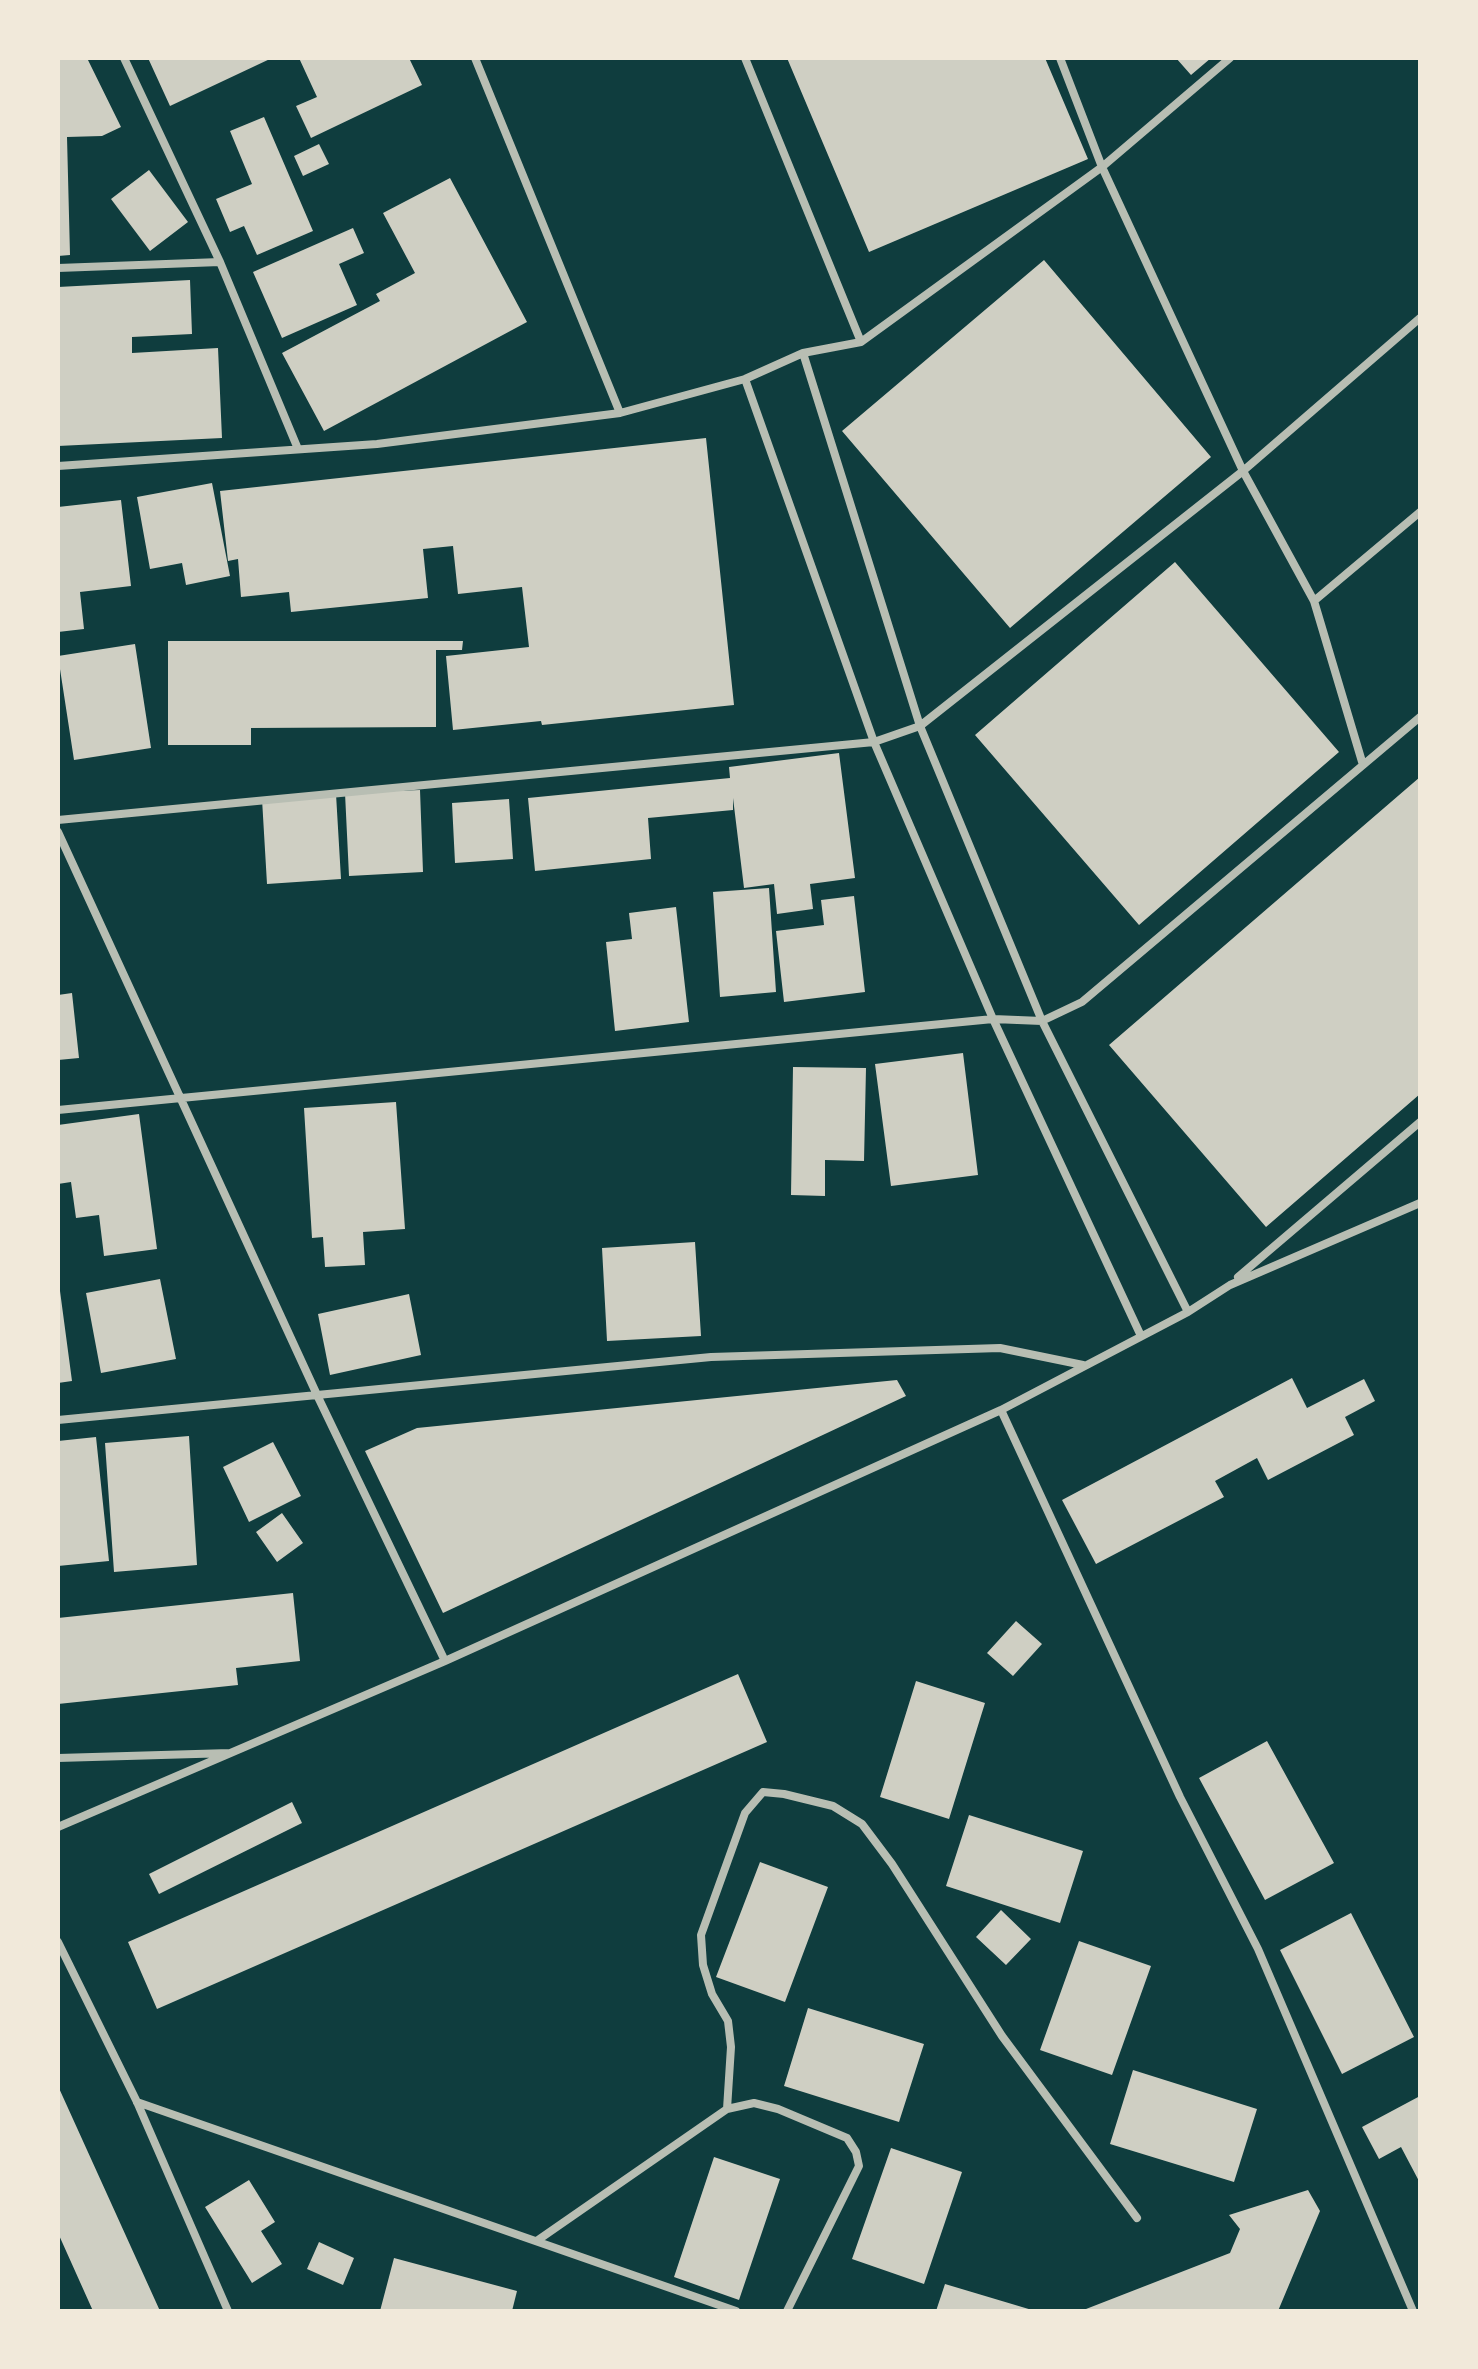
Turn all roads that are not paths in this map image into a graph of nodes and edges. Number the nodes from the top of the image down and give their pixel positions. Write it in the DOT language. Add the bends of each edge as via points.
graph roads {
  1 [pos="124,58"];
  2 [pos="475,58"];
  3 [pos="745,58"];
  4 [pos="1060,58"];
  5 [pos="1230,58"];
  6 [pos="1102,167"];
  7 [pos="220,262"];
  8 [pos="58,268"];
  9 [pos="1420,318"];
  10 [pos="861,342"];
  11 [pos="803,353"];
  12 [pos="745,379"];
  13 [pos="620,413"];
  14 [pos="298,449"];
  15 [pos="58,466"];
  16 [pos="1243,471"];
  17 [pos="1420,512"];
  18 [pos="1314,601"];
  19 [pos="1420,717"];
  20 [pos="920,726"];
  21 [pos="874,742"];
  22 [pos="1363,765"];
  23 [pos="58,820"];
  24 [pos="58,832"];
  25 [pos="993,1019"];
  26 [pos="1042,1021"];
  27 [pos="182,1098"];
  28 [pos="58,1110"];
  29 [pos="1420,1122"];
  30 [pos="1420,1203"];
  31 [pos="1230,1285"];
  32 [pos="1188,1312"];
  33 [pos="1141,1336"];
  34 [pos="1083,1365"];
  35 [pos="318,1397"];
  36 [pos="1001,1410"];
  37 [pos="58,1420"];
  38 [pos="445,1661"];
  39 [pos="235,1753"];
  40 [pos="58,1758"];
  41 [pos="58,1827"];
  42 [pos="58,1942"];
  43 [pos="137,2102"];
  44 [pos="727,2109"];
  45 [pos="1137,2218"];
  46 [pos="538,2240"];
  47 [pos="228,2311"];
  48 [pos="736,2311"];
  49 [pos="787,2311"];
  50 [pos="1413,2311"];
  1 -- 7 [label="street"];
  2 -- 13 [label="street"];
  3 -- 10 [label="street"];
  4 -- 6 [label="street"];
  5 -- 6 [label="street"];
  6 -- 10 [label="street"];
  6 -- 16 [label="street"];
  7 -- 8 [label="street"];
  7 -- 14 [label="street"];
  9 -- 16 [label="street"];
  10 -- 11 [label="street"];
  11 -- 12 [label="street"];
  11 -- 20 [label="street"];
  12 -- 13 [label="street"];
  12 -- 21 [label="street"];
  13 -- 14 [label="street"];
  14 -- 15 [label="street"];
  16 -- 18 [label="street"];
  16 -- 20 [label="street"];
  17 -- 18 [label="street"];
  18 -- 22 [label="street"];
  19 -- 22 [label="street"];
  20 -- 21 [label="street"];
  20 -- 26 [label="street"];
  21 -- 23 [label="street"];
  21 -- 25 [label="street"];
  22 -- 26 [label="street" via="1082,1002"];
  24 -- 27 [label="street"];
  25 -- 26 [label="street"];
  25 -- 27 [label="street"];
  25 -- 33 [label="street"];
  26 -- 32 [label="street"];
  27 -- 28 [label="street"];
  27 -- 35 [label="street"];
  29 -- 31 [label="street"];
  30 -- 31 [label="street"];
  31 -- 32 [label="street"];
  32 -- 33 [label="street"];
  33 -- 34 [label="street"];
  34 -- 35 [label="street" via="1000,1348 711,1357"];
  34 -- 36 [label="street"];
  35 -- 37 [label="street"];
  35 -- 38 [label="street"];
  36 -- 38 [label="street"];
  36 -- 50 [label="street" via="1180,1797 1258,1949"];
  38 -- 39 [label="street"];
  39 -- 40 [label="street"];
  39 -- 41 [label="street"];
  42 -- 43 [label="street"];
  43 -- 46 [label="street"];
  43 -- 47 [label="street"];
  44 -- 45 [label="street" via="728,2021 712,1994 701,1935 745,1813 763,1792 784,1794 833,1806 862,1824 1002,2036"];
  44 -- 46 [label="street"];
  44 -- 49 [label="street" via="754,2103 778,2109 847,2138 856,2152 859,2166"];
  46 -- 48 [label="street"];
}
